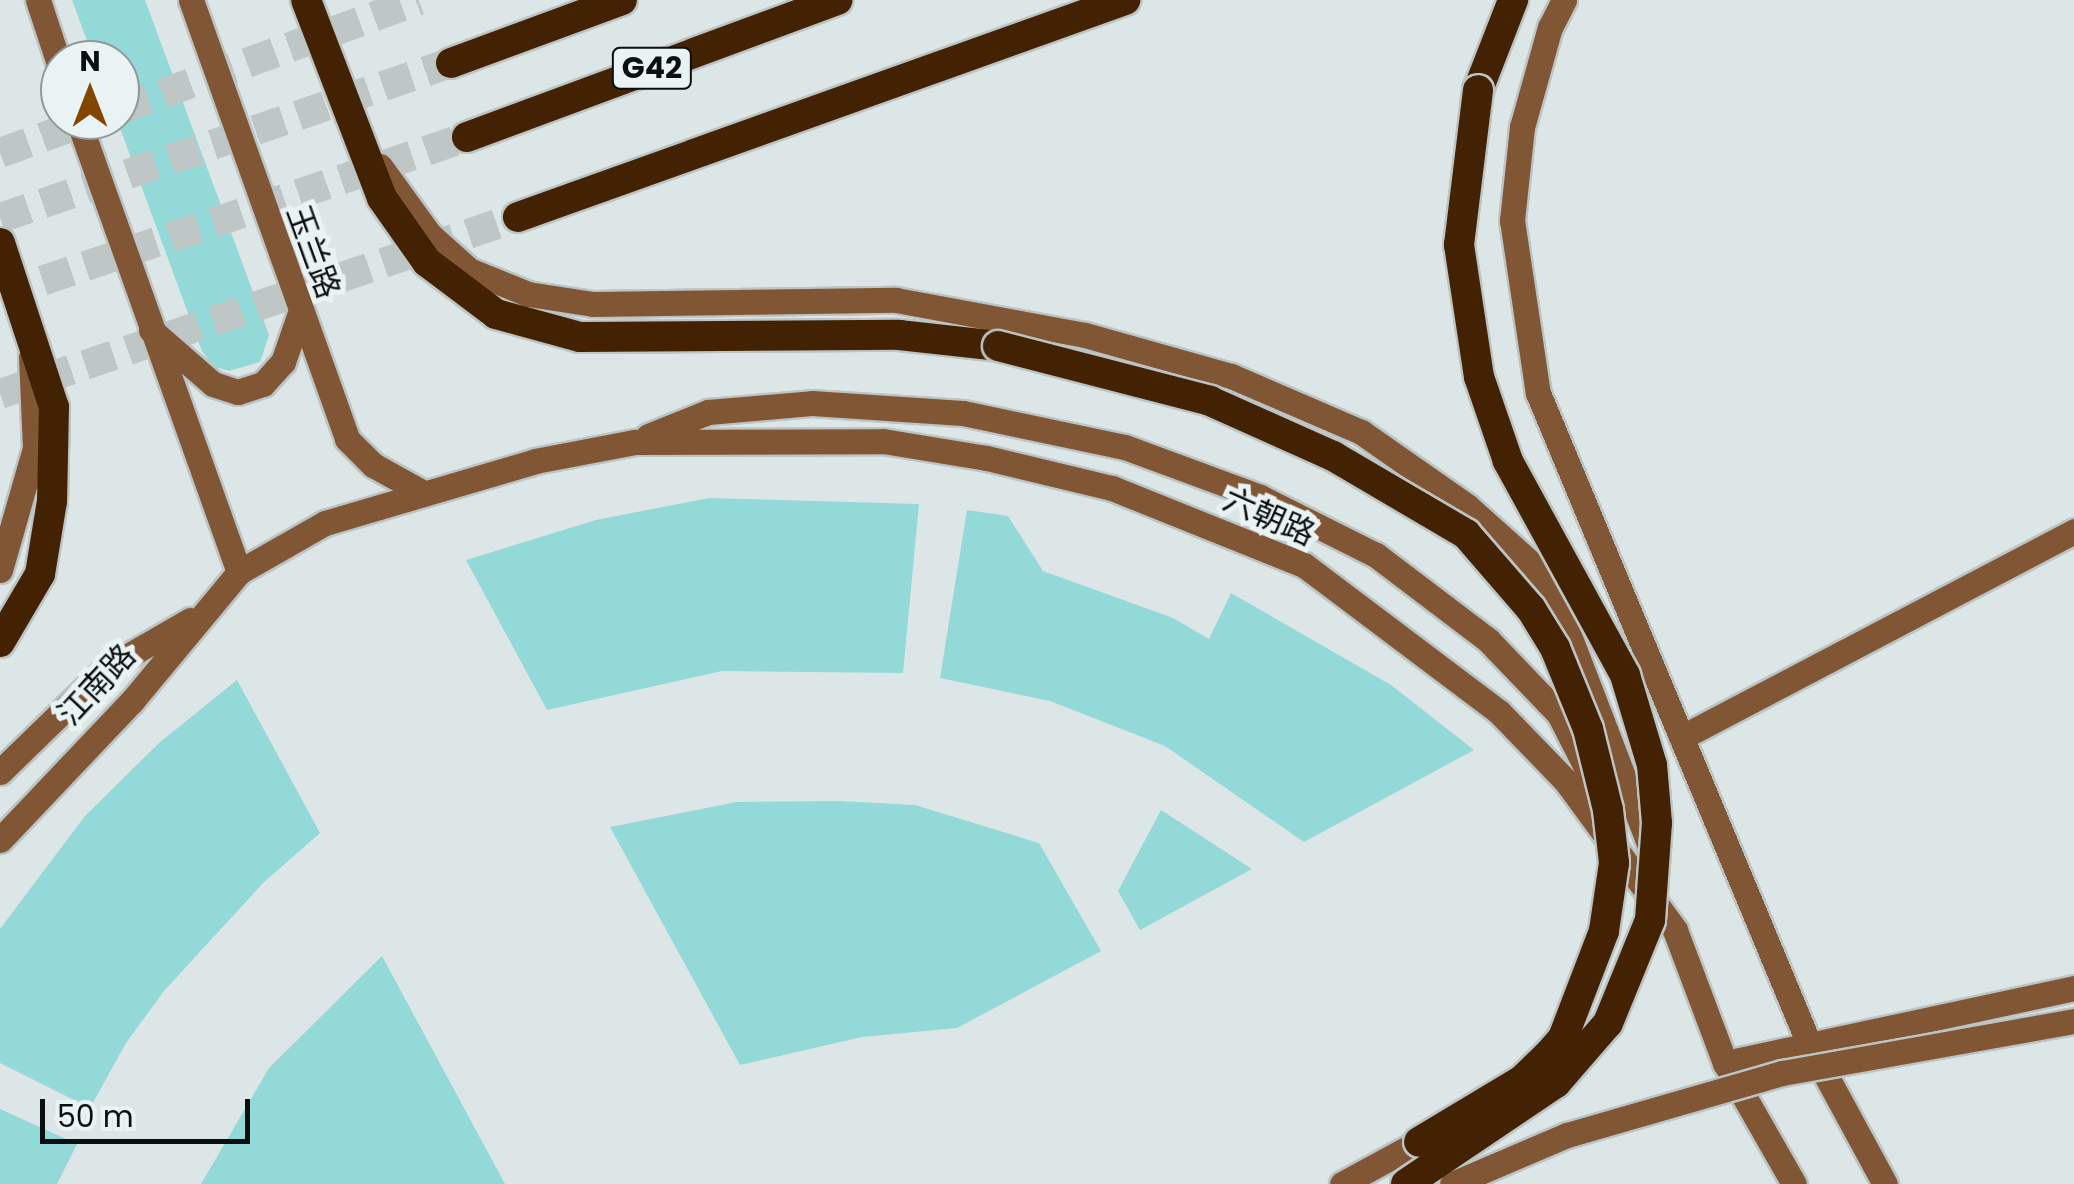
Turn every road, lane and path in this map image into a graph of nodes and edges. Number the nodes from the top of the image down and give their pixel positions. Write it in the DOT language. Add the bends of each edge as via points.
graph roads {
  1 [pos="38,0"];
  2 [pos="191,0"];
  3 [pos="306,0"];
  4 [pos="622,0"];
  5 [pos="838,0"];
  6 [pos="1125,0"];
  7 [pos="1513,0"];
  8 [pos="1564,0"];
  9 [pos="51,40"];
  10 [pos="451,64"];
  11 [pos="335,76"];
  12 [pos="467,137"];
  13 [pos="85,140"];
  14 [pos="518,216"];
  15 [pos="0,243"];
  16 [pos="300,310"];
  17 [pos="25,317"];
  18 [pos="148,327"];
  19 [pos="635,442"];
  20 [pos="420,492"];
  21 [pos="2074,531"];
  22 [pos="0,570"];
  23 [pos="239,572"];
  24 [pos="203,613"];
  25 [pos="0,642"];
  26 [pos="1684,736"];
  27 [pos="0,772"];
  28 [pos="1608,810"];
  29 [pos="0,840"];
  30 [pos="1675,930"];
  31 [pos="1604,932"];
  32 [pos="2074,988"];
  33 [pos="2074,1020"];
  34 [pos="1810,1046"];
  35 [pos="1725,1063"];
  36 [pos="1556,1083"];
  37 [pos="1520,1111"];
  38 [pos="1419,1142"];
  39 [pos="1342,1184"];
  40 [pos="1406,1184"];
  41 [pos="1452,1184"];
  42 [pos="1794,1184"];
  43 [pos="1885,1184"];
  1 -- 9 [label="street"];
  2 -- 16 [label="street, 玉兰路"];
  3 -- 11 [label="highway"];
  4 -- 10 [label="highway, G42"];
  5 -- 12 [label="highway, G42"];
  6 -- 14 [label="highway"];
  7 -- 36 [label="highway, bridge" via="1478,90 1460,246 1479,377 1508,461 1625,675 1652,765 1657,823 1650,920 1608,1023"];
  8 -- 26 [label="street" via="1522,128 1512,220 1521,312 1538,394 1568,473"];
  11 -- 28 [label="highway, bridge" via="382,198 427,262 496,314 580,337 899,336 998,346 1210,401 1333,456 1466,534 1555,648 1588,729"];
  11 -- 30 [label="street" via="389,183 429,234 470,270 528,294 593,304 896,300 1085,334 1231,376 1361,432 1466,506 1534,566 1557,604 1600,714"];
  13 -- 18 [label="street"];
  15 -- 17 [label="highway"];
  16 -- 18 [label="street" via="283,362 263,384 238,392 214,384"];
  16 -- 20 [label="street, 玉兰路" via="347,440 373,466"];
  17 -- 22 [label="street" via="36,448"];
  17 -- 25 [label="highway" via="54,408 52,501 40,574"];
  18 -- 23 [label="street"];
  19 -- 20 [label="street, 六朝路"];
  19 -- 28 [label="street, bridge" via="708,412 812,403 963,413 1126,447 1260,498 1376,554 1488,640 1559,714"];
  19 -- 30 [label="street, 六朝路" via="883,441 986,458 1112,488 1304,565 1499,712 1565,780"];
  20 -- 23 [label="street, 六朝路" via="326,523"];
  21 -- 26 [label="street"];
  23 -- 24 [label="street, 江南路"];
  24 -- 27 [label="street" via="107,668"];
  24 -- 29 [label="street, 江南路" via="132,701"];
  26 -- 34 [label="street"];
  28 -- 31 [label="highway, bridge" via="1614,863"];
  30 -- 35 [label="street, 六朝路"];
  31 -- 36 [label="highway, bridge" via="1590,1002"];
  31 -- 38 [label="highway, bridge" via="1563,1038 1549,1054 1522,1080"];
  32 -- 34 [label="street"];
  33 -- 41 [label="street, bridge" via="1782,1074 1568,1135"];
  34 -- 35 [label="street"];
  34 -- 43 [label="street"];
  35 -- 42 [label="street, 六朝路"];
  36 -- 37 [label="highway, bridge"];
  37 -- 38 [label="highway, bridge"];
  37 -- 40 [label="highway, bridge"];
  38 -- 39 [label="street"];
}
